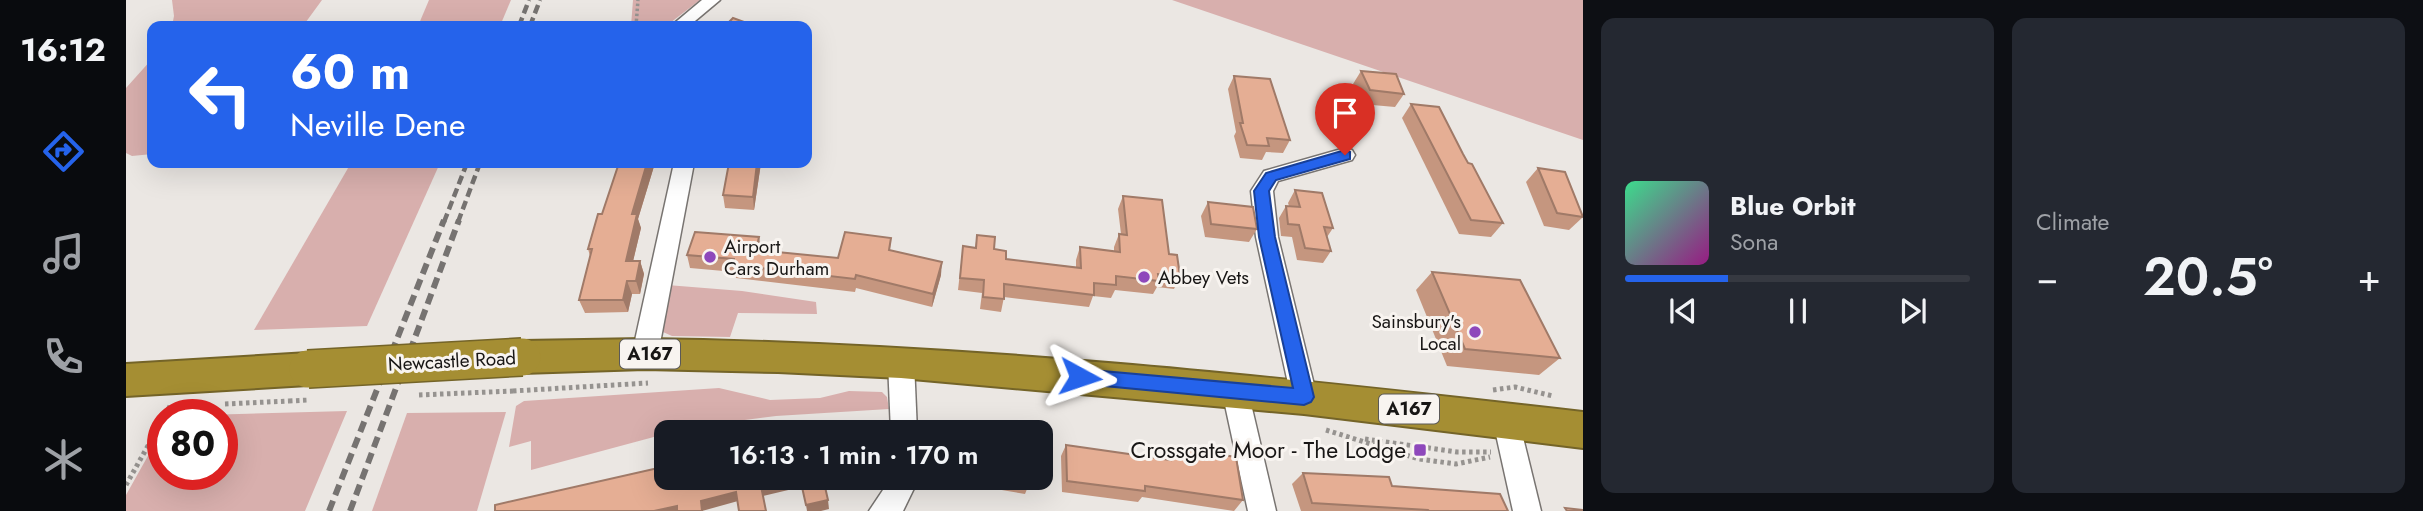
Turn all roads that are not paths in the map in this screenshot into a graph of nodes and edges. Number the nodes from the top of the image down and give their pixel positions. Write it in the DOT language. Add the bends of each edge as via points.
graph roads {
  1 [pos="712,0"];
  2 [pos="685,21"];
  3 [pos="1345,155"];
  4 [pos="683,168"];
  5 [pos="901,362"];
  6 [pos="651,368"];
  7 [pos="126,380"];
  8 [pos="1235,391"];
  9 [pos="1304,397"];
  10 [pos="903,420"];
  11 [pos="1583,430"];
  12 [pos="1511,436"];
  13 [pos="900,490"];
  14 [pos="883,511"];
  15 [pos="1262,511"];
  16 [pos="1527,511"];
  1 -- 2 [label="street"];
  3 -- 9 [label="street" via="1271,176 1262,191 1267,237"];
  4 -- 6 [label="street"];
  5 -- 6 [label="highway, Newcastle Road / A167" via="778,356"];
  5 -- 8 [label="highway, A167"];
  5 -- 10 [label="street"];
  6 -- 7 [label="highway, Newcastle Road / A167, bridge" via="518,374 308,369"];
  8 -- 9 [label="highway, A167"];
  8 -- 15 [label="street"];
  9 -- 12 [label="highway, A167"];
  11 -- 12 [label="highway, A167"];
  12 -- 16 [label="street"];
  13 -- 14 [label="street"];
}
